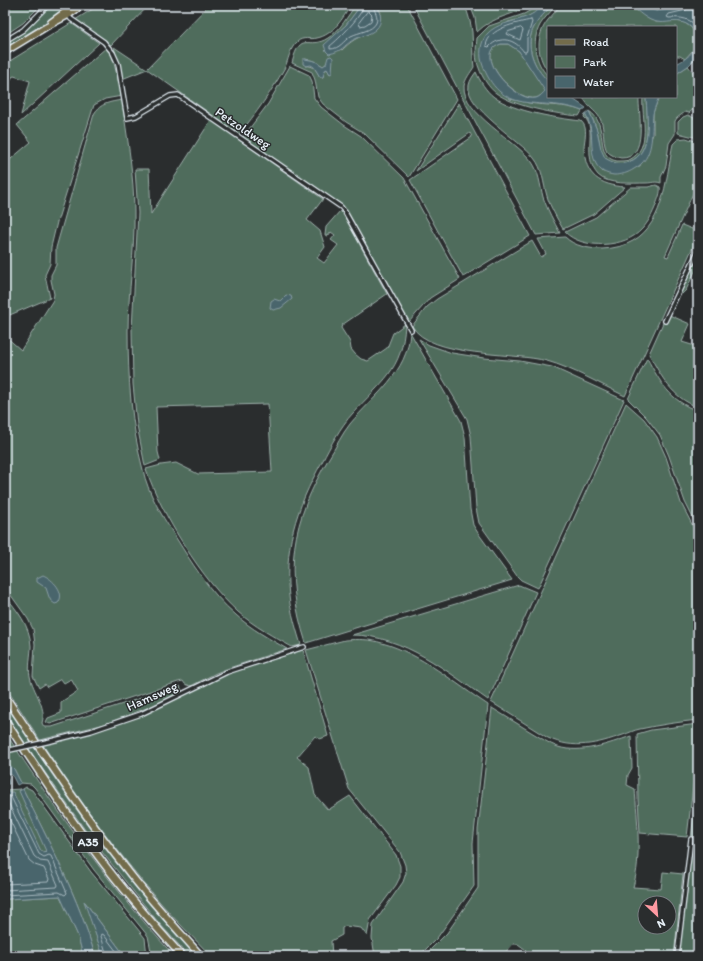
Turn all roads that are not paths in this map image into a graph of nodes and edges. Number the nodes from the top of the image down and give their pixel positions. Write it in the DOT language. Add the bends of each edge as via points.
graph roads {
  1 [pos="48,5"];
  2 [pos="62,5"];
  3 [pos="77,5"];
  4 [pos="83,5"];
  5 [pos="67,13"];
  6 [pos="5,41"];
  7 [pos="5,52"];
  8 [pos="698,251"];
  9 [pos="665,320"];
  10 [pos="411,330"];
  11 [pos="304,647"];
  12 [pos="5,696"];
  13 [pos="5,720"];
  14 [pos="5,751"];
  15 [pos="691,839"];
  16 [pos="182,956"];
  17 [pos="202,956"];
  18 [pos="677,956"];
  1 -- 6 [label="street" via="23,30"];
  2 -- 5 [label="street, Petzoldweg"];
  3 -- 5 [label="main road"];
  4 -- 5 [label="main road"];
  5 -- 7 [label="main road"];
  5 -- 10 [label="street, Petzoldweg" via="104,42 113,53 118,64 127,118 141,114 170,96 178,95 341,207"];
  8 -- 9 [label="street"];
  11 -- 14 [label="street, Hamsweg, bridge" via="227,672 141,714 91,731"];
  12 -- 17 [label="highway, A35" via="59,778 124,867"];
  13 -- 16 [label="highway, A35" via="46,784 98,857"];
  15 -- 18 [label="street"];
}
